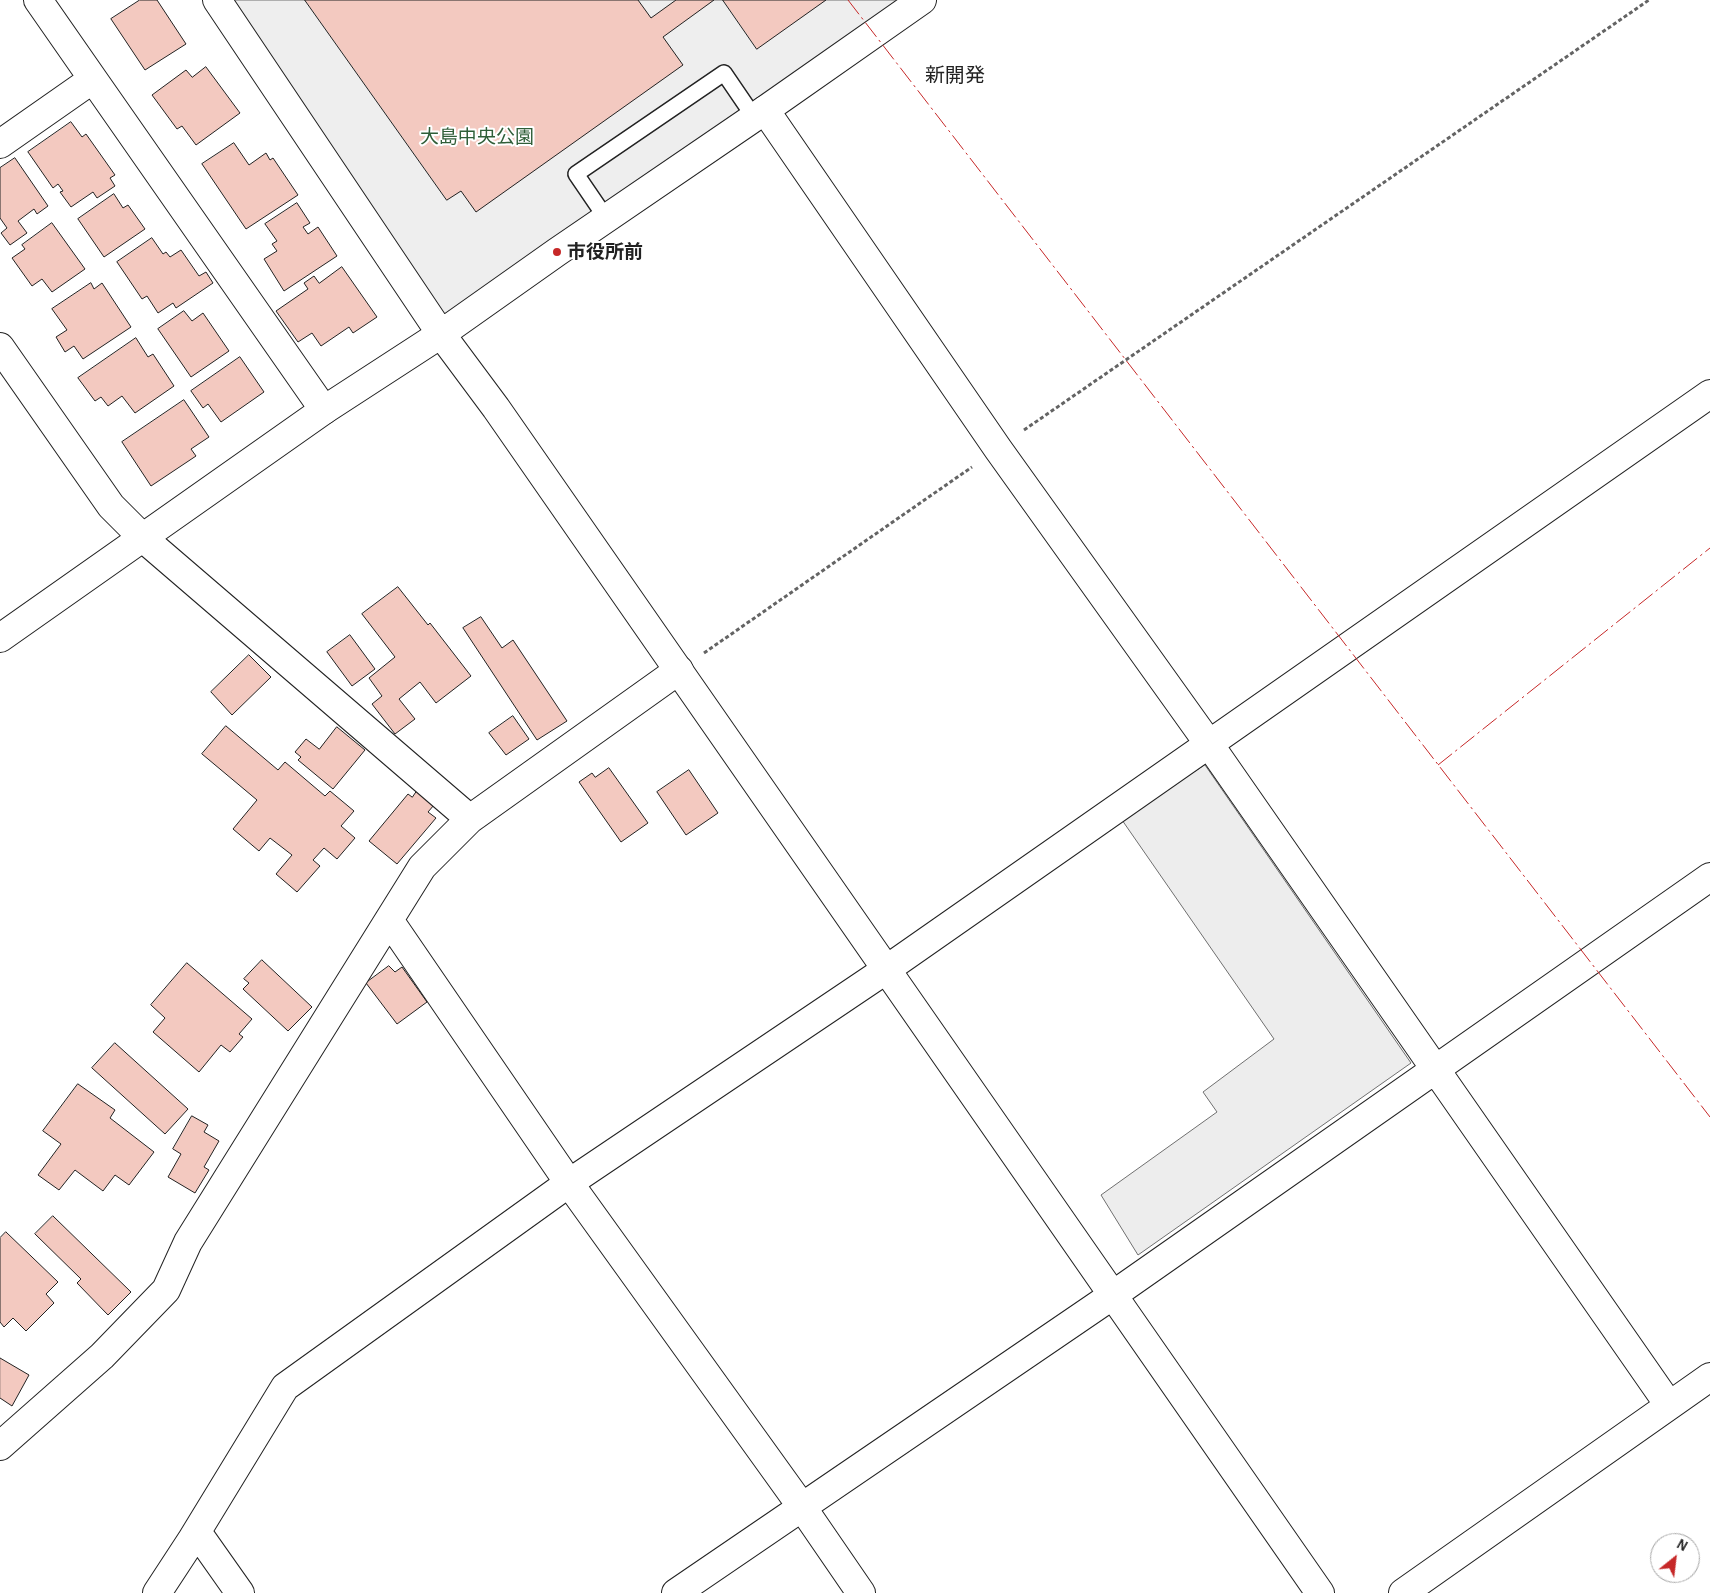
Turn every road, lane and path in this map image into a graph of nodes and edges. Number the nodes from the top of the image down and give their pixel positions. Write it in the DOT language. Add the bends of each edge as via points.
graph roads {
  1 [pos="38,0"];
  2 [pos="217,0"];
  3 [pos="922,0"];
  4 [pos="1649,0"];
  5 [pos="93,79"];
  6 [pos="760,114"];
  7 [pos="0,144"];
  8 [pos="606,218"];
  9 [pos="441,334"];
  10 [pos="0,346"];
  11 [pos="1710,394"];
  12 [pos="324,410"];
  13 [pos="998,448"];
  14 [pos="144,538"];
  15 [pos="0,638"];
  16 [pos="679,670"];
  17 [pos="1209,744"];
  18 [pos="470,819"];
  19 [pos="1710,877"];
  20 [pos="389,920"];
  21 [pos="887,969"];
  22 [pos="1436,1069"];
  23 [pos="569,1183"];
  24 [pos="1113,1295"];
  25 [pos="1710,1377"];
  26 [pos="1669,1405"];
  27 [pos="0,1446"];
  28 [pos="802,1507"];
  29 [pos="197,1532"];
  30 [pos="157,1593"];
  31 [pos="240,1593"];
  32 [pos="676,1593"];
  33 [pos="862,1593"];
  34 [pos="1320,1593"];
  35 [pos="1403,1593"];
  1 -- 5 [label="street"];
  2 -- 9 [label="street"];
  3 -- 6 [label="street"];
  4 -- 13 [label="path"];
  5 -- 7 [label="street"];
  5 -- 12 [label="street"];
  6 -- 8 [label="street"];
  6 -- 8 [label="lane" via="724,73 576,174"];
  6 -- 13 [label="street"];
  8 -- 9 [label="street"];
  9 -- 12 [label="street"];
  9 -- 16 [label="street"];
  10 -- 14 [label="street" via="111,506"];
  11 -- 17 [label="street"];
  12 -- 14 [label="street"];
  13 -- 16 [label="path"];
  13 -- 17 [label="street"];
  14 -- 15 [label="street"];
  14 -- 18 [label="street"];
  16 -- 18 [label="street"];
  16 -- 21 [label="street"];
  17 -- 21 [label="street"];
  17 -- 22 [label="street"];
  18 -- 20 [label="street" via="422,867"];
  19 -- 22 [label="street"];
  20 -- 23 [label="street"];
  20 -- 27 [label="street" via="188,1242 166,1290 102,1356"];
  21 -- 23 [label="street"];
  21 -- 24 [label="street"];
  22 -- 24 [label="street"];
  22 -- 26 [label="street"];
  23 -- 28 [label="street"];
  23 -- 29 [label="street" via="285,1387"];
  24 -- 28 [label="street"];
  24 -- 34 [label="street"];
  25 -- 26 [label="street"];
  26 -- 35 [label="street"];
  28 -- 32 [label="street"];
  28 -- 33 [label="street"];
  29 -- 30 [label="street"];
  29 -- 31 [label="street"];
}
